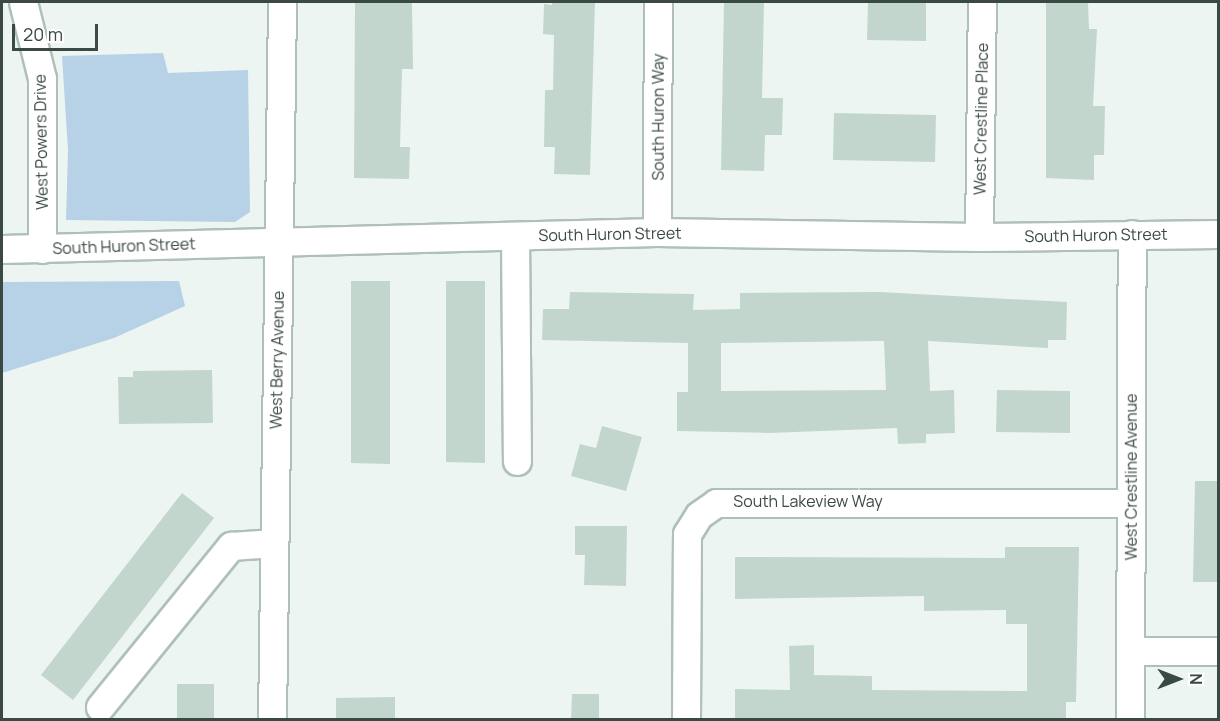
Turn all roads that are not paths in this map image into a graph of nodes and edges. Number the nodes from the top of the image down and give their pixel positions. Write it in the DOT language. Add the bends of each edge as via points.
graph roads {
  1 [pos="23,2"];
  2 [pos="282,2"];
  3 [pos="658,2"];
  4 [pos="982,2"];
  5 [pos="657,232"];
  6 [pos="1132,234"];
  7 [pos="1218,234"];
  8 [pos="515,236"];
  9 [pos="979,237"];
  10 [pos="279,241"];
  11 [pos="2,249"];
  12 [pos="42,249"];
  13 [pos="517,461"];
  14 [pos="1130,503"];
  15 [pos="274,543"];
  16 [pos="1130,651"];
  17 [pos="1218,651"];
  18 [pos="100,707"];
  19 [pos="272,720"];
  20 [pos="686,720"];
  21 [pos="1130,720"];
  1 -- 12 [label="street, West Powers Drive" via="42,78"];
  2 -- 10 [label="street, West Berry Avenue"];
  3 -- 5 [label="street, South Huron Way"];
  4 -- 9 [label="street, West Crestline Place"];
  5 -- 8 [label="street, South Huron Street"];
  5 -- 9 [label="street, South Huron Street"];
  6 -- 7 [label="street, South Huron Street"];
  6 -- 9 [label="street, South Huron Street"];
  6 -- 14 [label="street, West Crestline Avenue"];
  8 -- 10 [label="street, South Huron Street"];
  8 -- 13 [label="street"];
  10 -- 12 [label="street, South Huron Street"];
  10 -- 15 [label="street, West Berry Avenue"];
  11 -- 12 [label="street, South Huron Street"];
  14 -- 16 [label="street, West Crestline Avenue"];
  14 -- 20 [label="street, South Lakeview Way" via="716,502 699,515 687,534"];
  15 -- 18 [label="street" via="231,546"];
  15 -- 19 [label="street, West Berry Avenue"];
  16 -- 17 [label="street"];
  16 -- 21 [label="street, West Crestline Avenue"];
}
